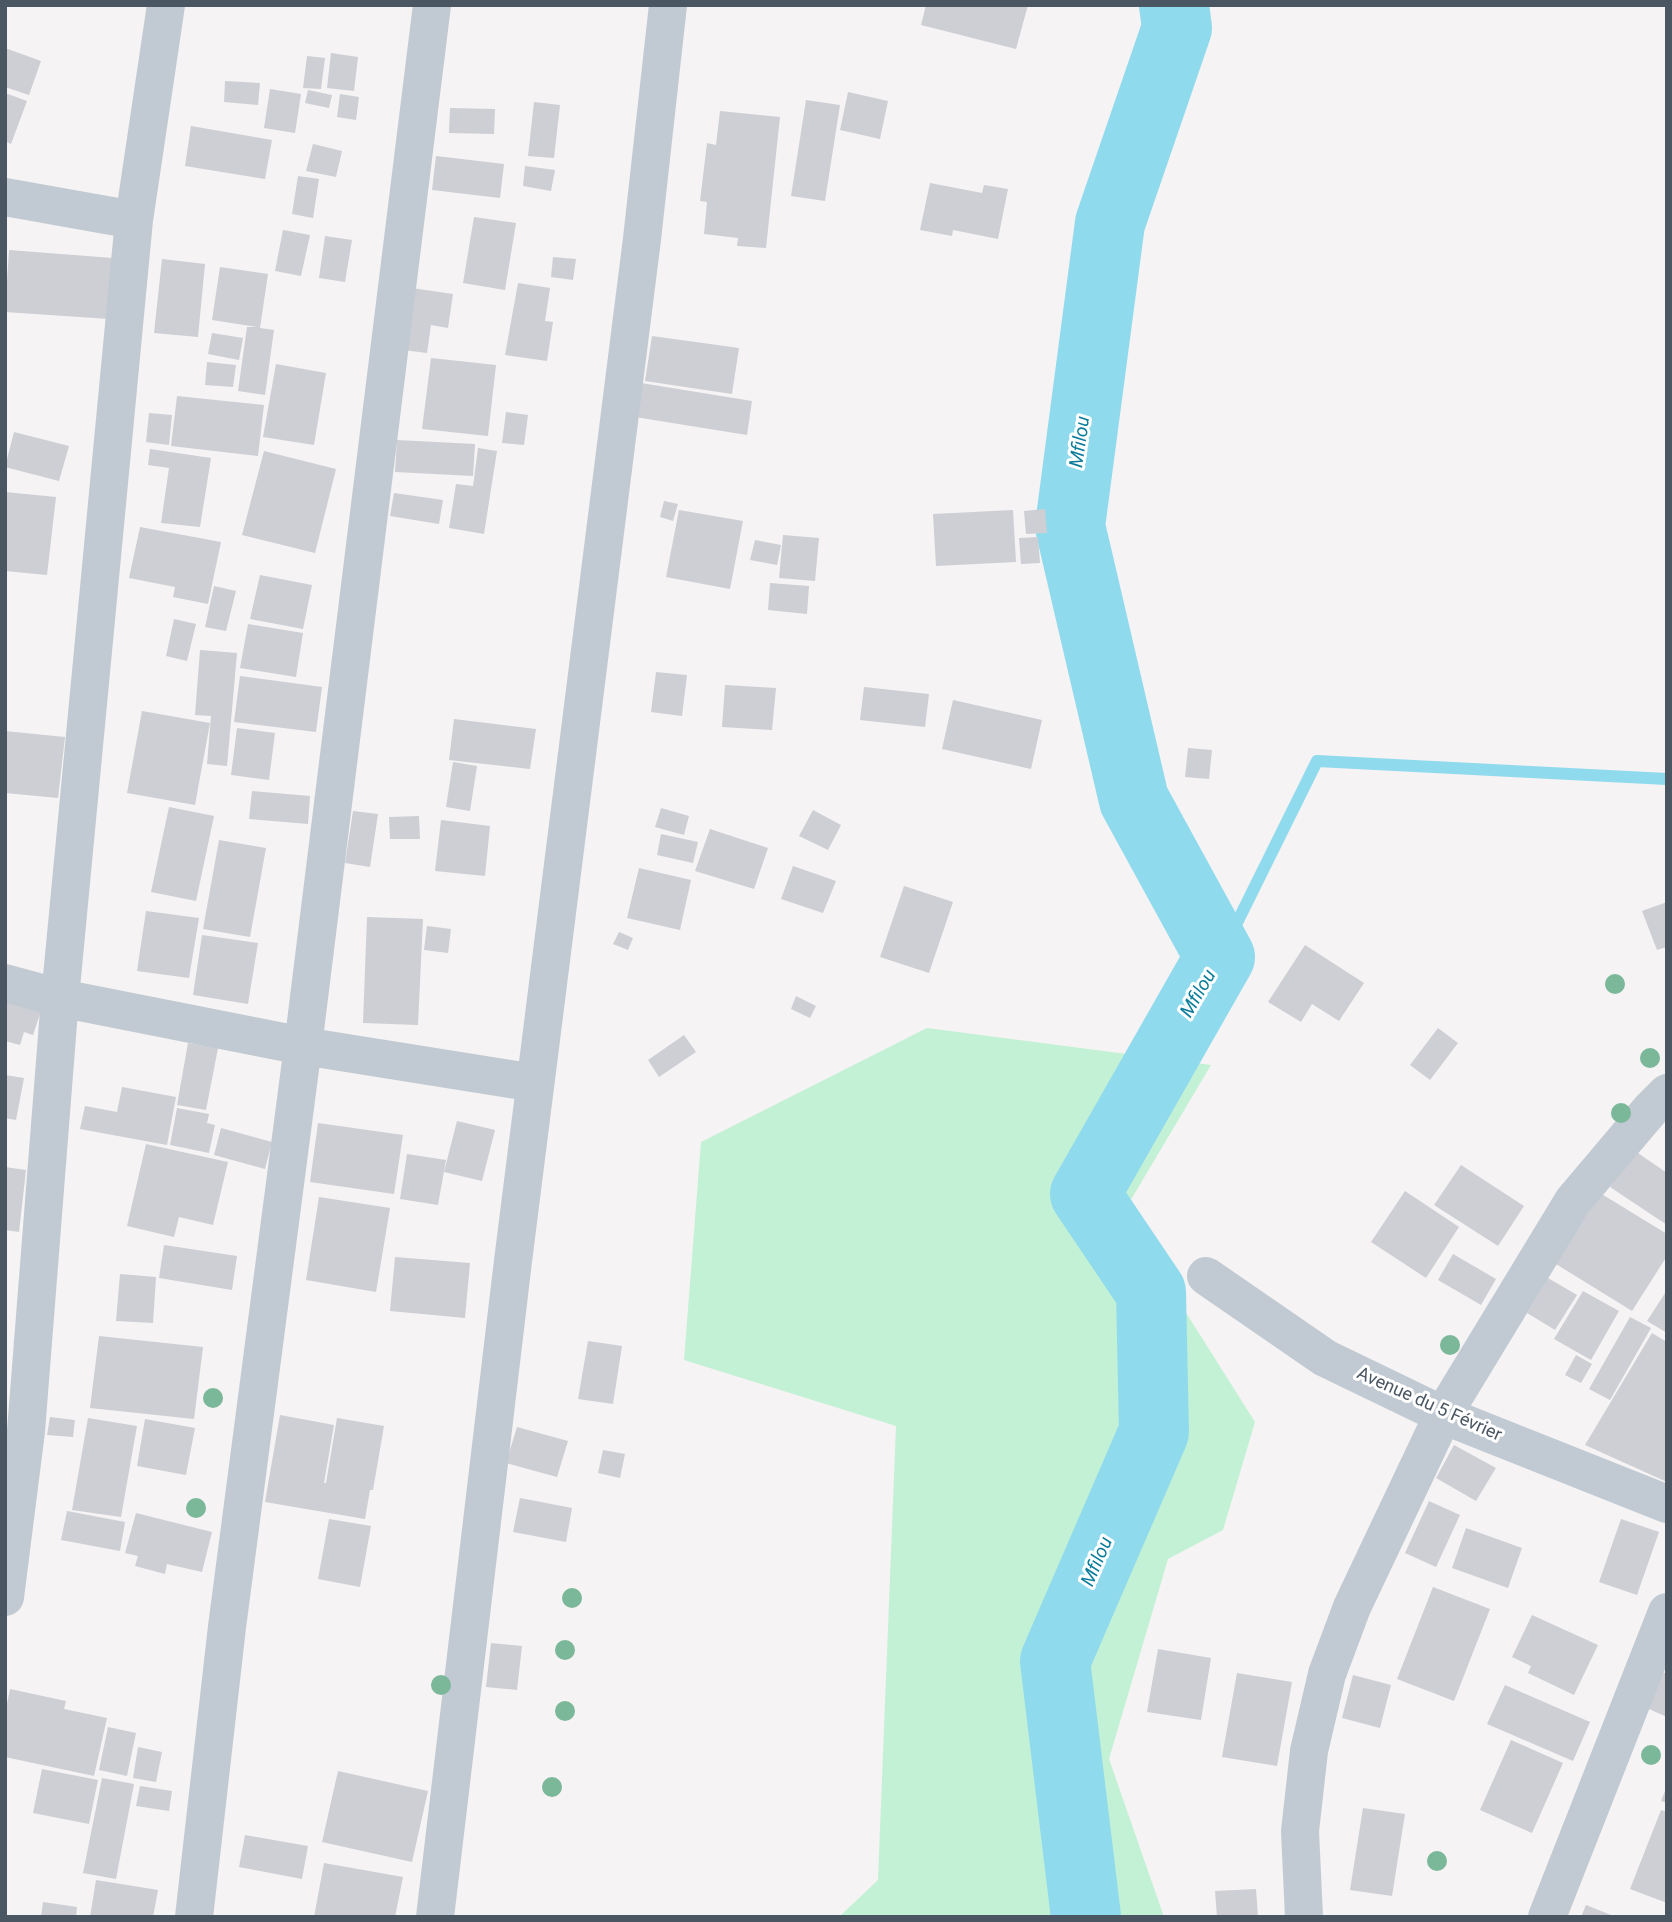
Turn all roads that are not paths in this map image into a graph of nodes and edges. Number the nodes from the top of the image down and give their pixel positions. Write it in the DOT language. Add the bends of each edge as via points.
graph roads {
  1 [pos="166,5"];
  2 [pos="432,5"];
  3 [pos="668,5"];
  4 [pos="5,197"];
  5 [pos="134,220"];
  6 [pos="5,984"];
  7 [pos="60,998"];
  8 [pos="303,1046"];
  9 [pos="535,1083"];
  10 [pos="1667,1093"];
  11 [pos="1206,1276"];
  12 [pos="1443,1415"];
  13 [pos="1667,1504"];
  14 [pos="6,1594"];
  15 [pos="1667,1612"];
  16 [pos="194,1917"];
  17 [pos="435,1917"];
  18 [pos="1304,1917"];
  19 [pos="1547,1917"];
  1 -- 5 [label="street"];
  2 -- 8 [label="street"];
  3 -- 9 [label="street"];
  4 -- 5 [label="street"];
  5 -- 7 [label="street"];
  6 -- 7 [label="street"];
  7 -- 8 [label="street"];
  7 -- 14 [label="street" via="26,1431"];
  8 -- 9 [label="street"];
  8 -- 16 [label="street" via="230,1599"];
  9 -- 17 [label="street"];
  10 -- 12 [label="street" via="1573,1201"];
  11 -- 12 [label="street, Avenue du 5 Février" via="1325,1358"];
  12 -- 13 [label="street, Avenue du 5 Février"];
  12 -- 18 [label="street" via="1352,1607 1327,1674 1309,1751 1300,1831"];
  15 -- 19 [label="street"];
}
